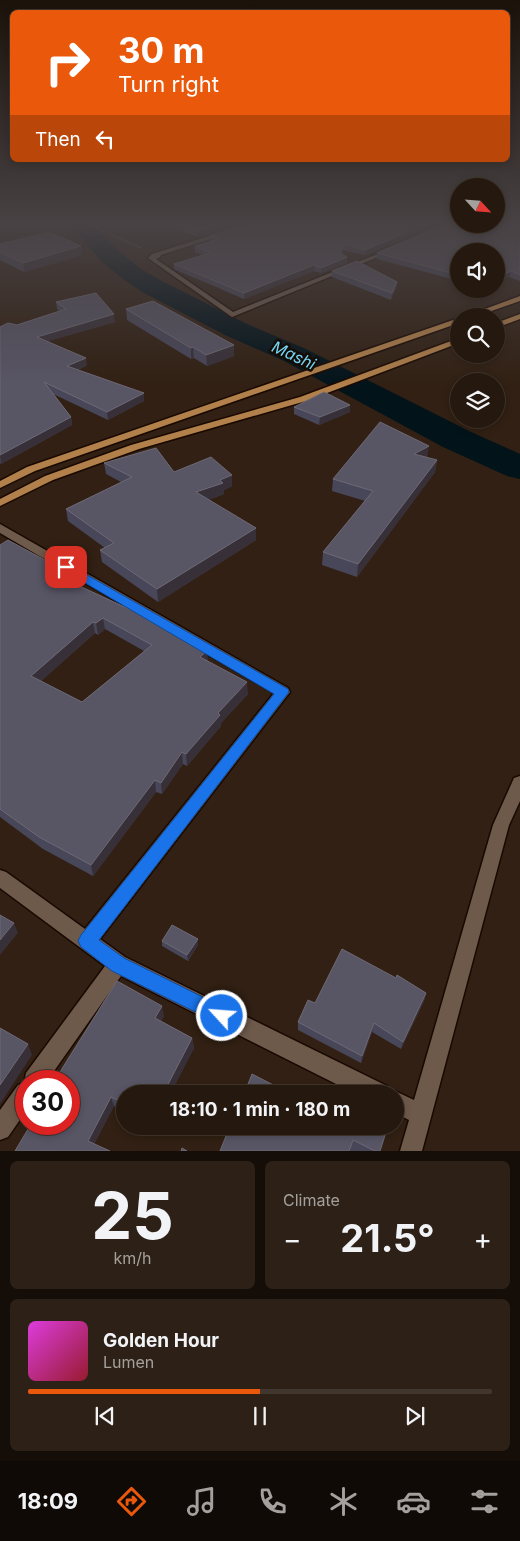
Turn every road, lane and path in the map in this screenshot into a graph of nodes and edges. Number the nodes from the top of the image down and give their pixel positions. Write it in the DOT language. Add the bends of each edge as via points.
graph roads {
  1 [pos="179,278"];
  2 [pos="323,278"];
  3 [pos="520,298"];
  4 [pos="492,308"];
  5 [pos="520,316"];
  6 [pos="505,322"];
  7 [pos="450,323"];
  8 [pos="450,343"];
  9 [pos="0,485"];
  10 [pos="0,503"];
  11 [pos="0,528"];
  12 [pos="520,783"];
  13 [pos="0,878"];
  14 [pos="87,941"];
  15 [pos="118,964"];
  16 [pos="42,1070"];
  17 [pos="361,1085"];
  18 [pos="404,1106"];
  19 [pos="15,1108"];
  20 [pos="421,1114"];
  21 [pos="0,1129"];
  22 [pos="411,1151"];
  1 -- 2 [label="street" via="232,315"];
  3 -- 4 [label="main road"];
  5 -- 6 [label="main road"];
  7 -- 9 [label="main road" via="31,470"];
  8 -- 10 [label="main road" via="303,399 135,447 48,478"];
  11 -- 14 [label="street" via="283,692"];
  12 -- 20 [label="street" via="501,825"];
  13 -- 14 [label="street"];
  14 -- 15 [label="street"];
  15 -- 16 [label="street"];
  15 -- 17 [label="street"];
  18 -- 20 [label="street"];
  19 -- 21 [label="street"];
  20 -- 22 [label="street"];
}
